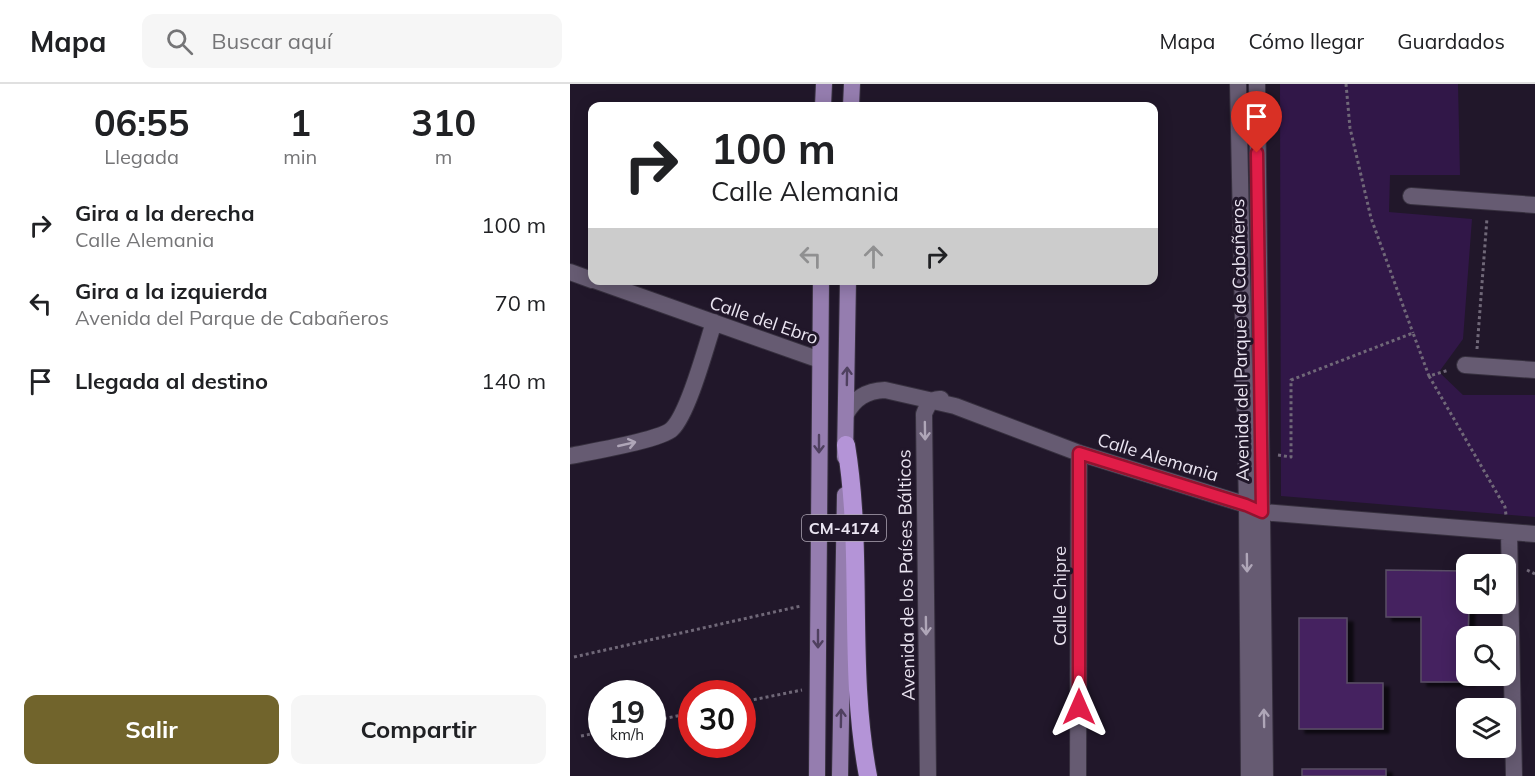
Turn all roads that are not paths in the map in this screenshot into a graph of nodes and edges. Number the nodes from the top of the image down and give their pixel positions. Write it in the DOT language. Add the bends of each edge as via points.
graph roads {
  1 [pos="824,84"];
  2 [pos="852,84"];
  3 [pos="1238,84"];
  4 [pos="1257,84"];
  5 [pos="824,102"];
  6 [pos="851,102"];
  7 [pos="1411,196"];
  8 [pos="1535,205"];
  9 [pos="570,272"];
  10 [pos="588,278"];
  11 [pos="607,285"];
  12 [pos="821,285"];
  13 [pos="848,285"];
  14 [pos="714,322"];
  15 [pos="820,360"];
  16 [pos="1471,365"];
  17 [pos="1535,370"];
  18 [pos="933,400"];
  19 [pos="846,414"];
  20 [pos="846,445"];
  21 [pos="1079,453"];
  22 [pos="570,456"];
  23 [pos="1254,508"];
  24 [pos="1509,532"];
  25 [pos="1535,534"];
  26 [pos="817,776"];
  27 [pos="840,776"];
  28 [pos="868,776"];
  29 [pos="928,776"];
  30 [pos="1078,776"];
  31 [pos="1249,776"];
  32 [pos="1265,776"];
  33 [pos="1514,776"];
  1 -- 5 [label="main road"];
  2 -- 6 [label="main road"];
  3 -- 23 [label="street, Avenida del Parque de Cabañeros"];
  4 -- 23 [label="street, Avenida del Parque de Cabañeros" via="1261,453"];
  7 -- 8 [label="street"];
  9 -- 10 [label="street, Calle del Ebro"];
  11 -- 14 [label="street, Calle del Ebro"];
  12 -- 15 [label="main road, CM-4174"];
  19 -- 13 [label="main road, CM-4174, one-way"];
  14 -- 15 [label="street, Calle del Ebro"];
  22 -- 14 [label="street, one-way" via="649,439 671,430 683,413"];
  15 -- 26 [label="main road, CM-4174, one-way"];
  16 -- 17 [label="street"];
  18 -- 19 [label="street" via="875,391 856,399"];
  18 -- 21 [label="street, Calle Alemania"];
  18 -- 29 [label="street, Avenida de los Países Bálticos, one-way" via="924,414"];
  19 -- 20 [label="main road, CM-4174"];
  27 -- 20 [label="main road, CM-4174, one-way"];
  20 -- 28 [label="highway" via="854,518 858,704"];
  21 -- 23 [label="street, Calle Alemania"];
  21 -- 30 [label="street, Calle Chipre"];
  23 -- 24 [label="street, Calle Alemania"];
  23 -- 31 [label="street, Avenida del Parque de Cabañeros, one-way"];
  32 -- 23 [label="street, Avenida del Parque de Cabañeros, one-way"];
  24 -- 25 [label="street, Calle Alemania"];
  24 -- 33 [label="street"];
}
